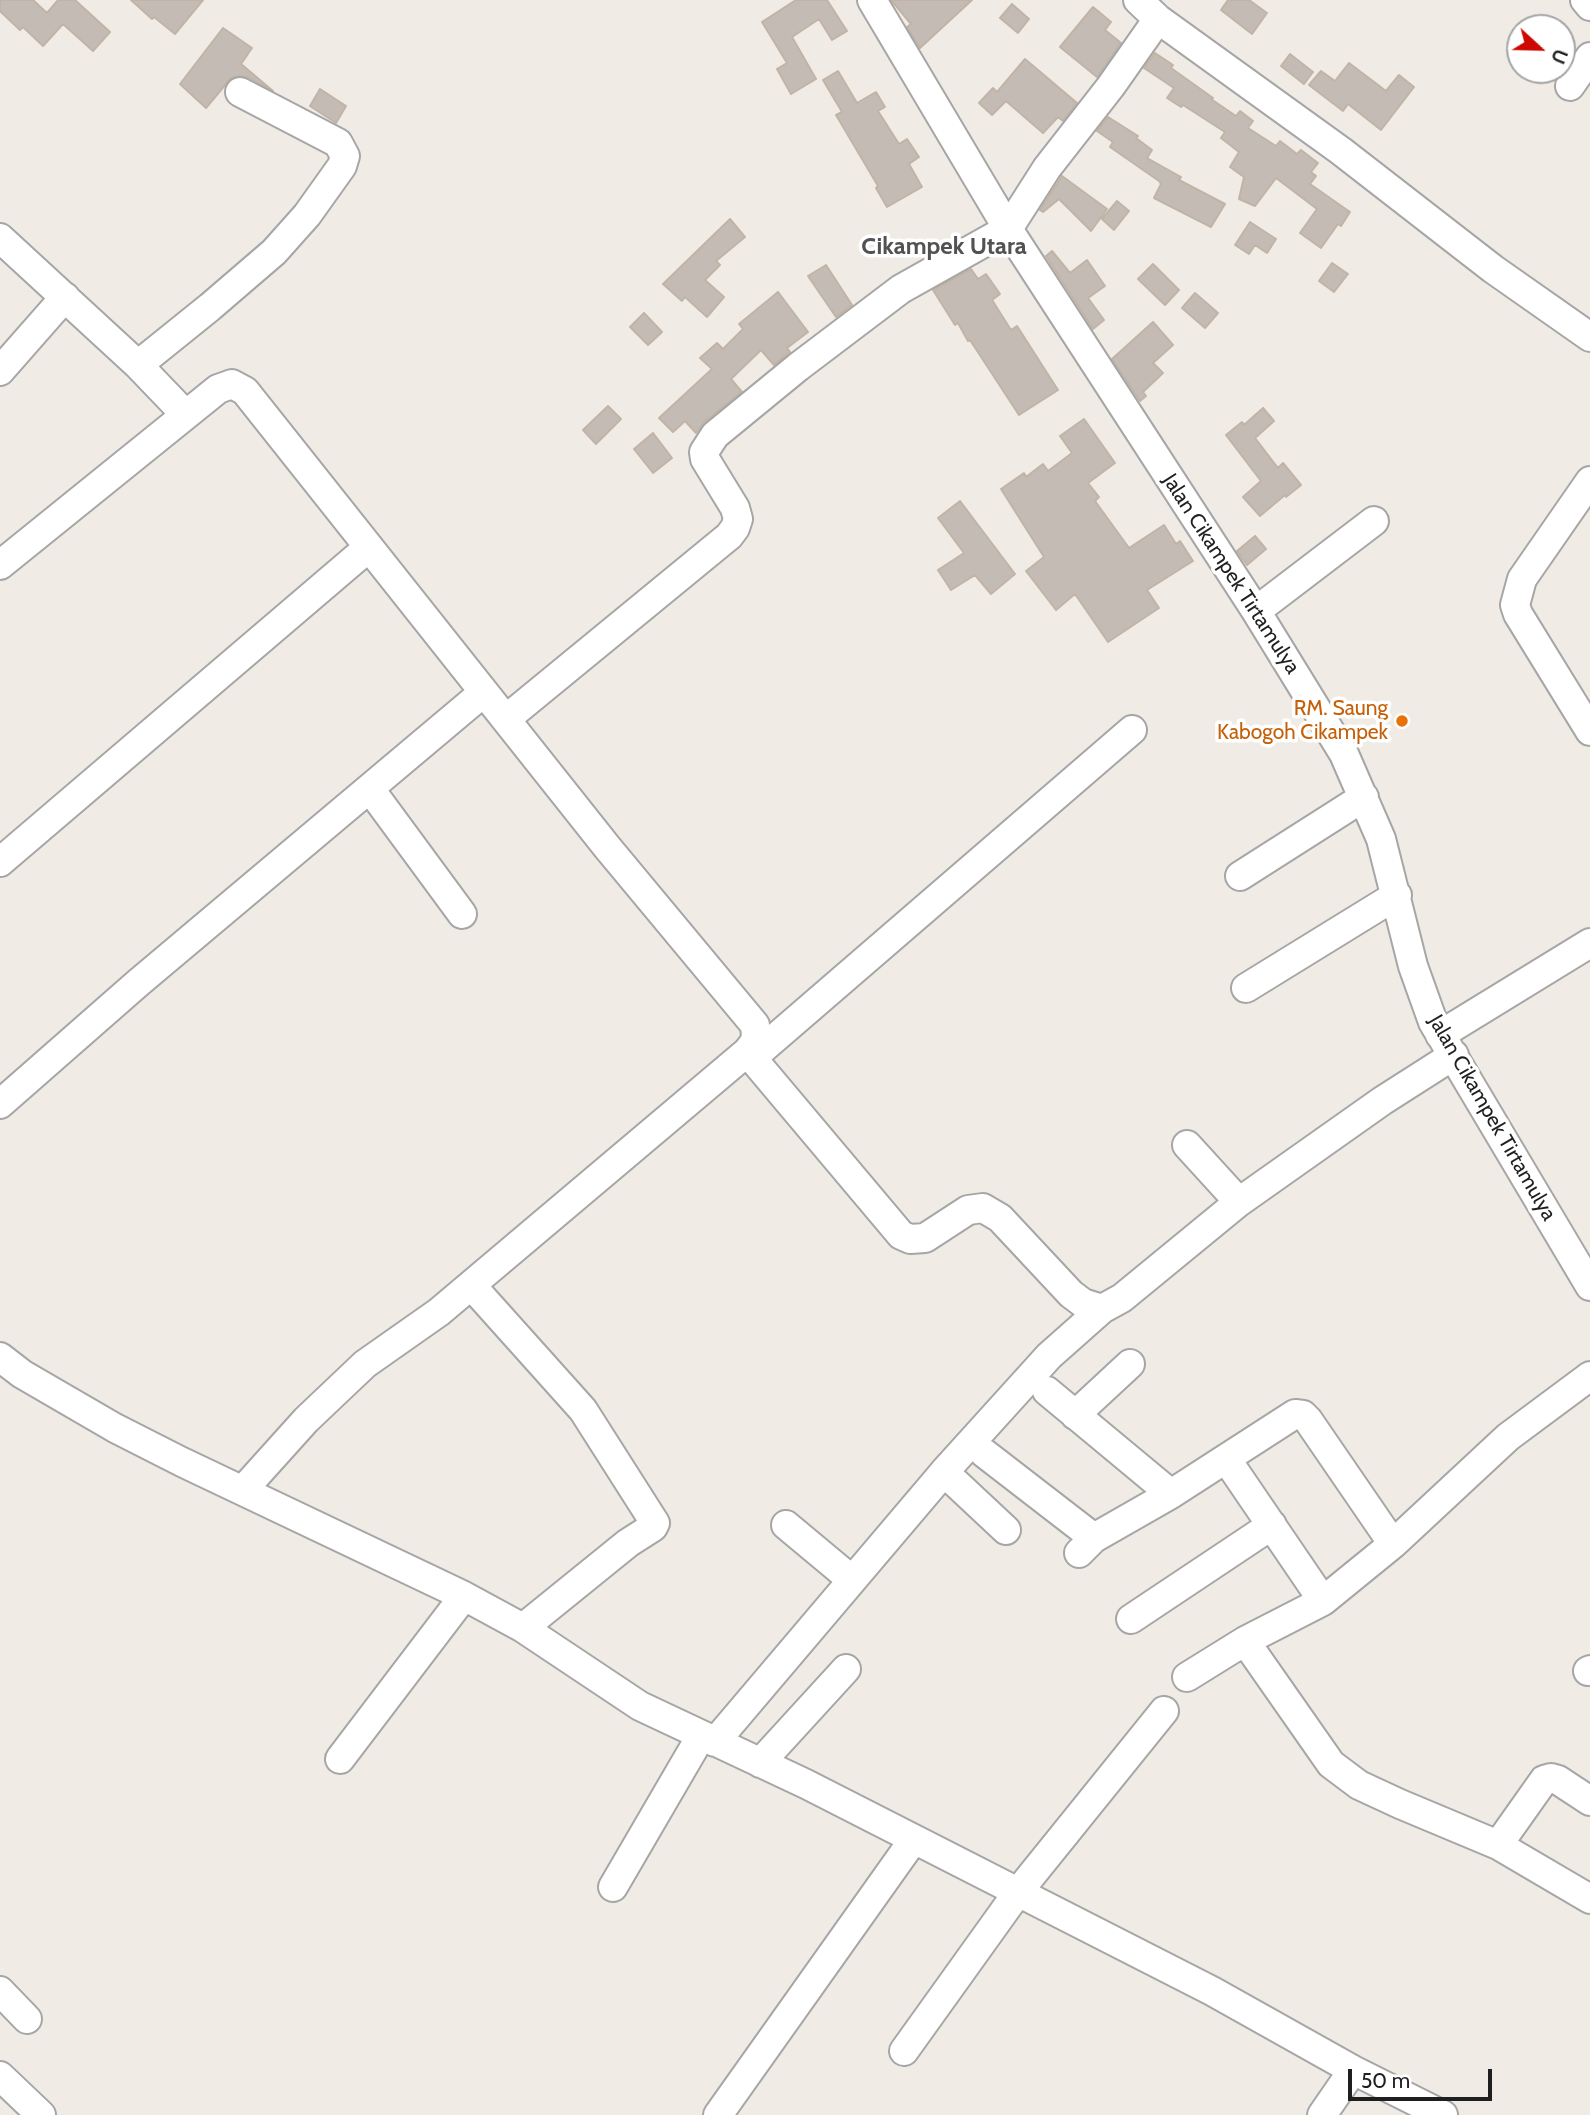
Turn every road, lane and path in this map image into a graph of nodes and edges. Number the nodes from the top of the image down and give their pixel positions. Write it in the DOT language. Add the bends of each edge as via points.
graph roads {
  1 [pos="872,0"];
  2 [pos="1585,0"];
  3 [pos="1590,6"];
  4 [pos="1148,10"];
  5 [pos="1590,57"];
  6 [pos="1570,86"];
  7 [pos="240,92"];
  8 [pos="1008,229"];
  9 [pos="0,238"];
  10 [pos="65,297"];
  11 [pos="1590,337"];
  12 [pos="138,366"];
  13 [pos="0,370"];
  14 [pos="186,415"];
  15 [pos="1590,481"];
  16 [pos="1374,521"];
  17 [pos="369,547"];
  18 [pos="0,565"];
  19 [pos="1256,611"];
  20 [pos="484,692"];
  21 [pos="506,719"];
  22 [pos="1132,730"];
  23 [pos="1590,731"];
  24 [pos="370,789"];
  25 [pos="1364,797"];
  26 [pos="0,862"];
  27 [pos="1240,876"];
  28 [pos="1396,895"];
  29 [pos="462,914"];
  30 [pos="1590,943"];
  31 [pos="1246,988"];
  32 [pos="1447,1045"];
  33 [pos="749,1055"];
  34 [pos="3,1095"];
  35 [pos="1187,1146"];
  36 [pos="1239,1202"];
  37 [pos="471,1285"];
  38 [pos="1590,1286"];
  39 [pos="1102,1309"];
  40 [pos="0,1357"];
  41 [pos="1130,1364"];
  42 [pos="1590,1376"];
  43 [pos="1047,1391"];
  44 [pos="1075,1415"];
  45 [pos="984,1453"];
  46 [pos="1227,1460"];
  47 [pos="944,1472"];
  48 [pos="243,1490"];
  49 [pos="1171,1494"];
  50 [pos="786,1525"];
  51 [pos="1272,1525"];
  52 [pos="1006,1530"];
  53 [pos="1393,1544"];
  54 [pos="852,1580"];
  55 [pos="464,1596"];
  56 [pos="1323,1601"];
  57 [pos="1131,1619"];
  58 [pos="523,1628"];
  59 [pos="1245,1641"];
  60 [pos="846,1669"];
  61 [pos="1188,1676"];
  62 [pos="1164,1711"];
  63 [pos="708,1739"];
  64 [pos="340,1759"];
  65 [pos="760,1763"];
  66 [pos="1590,1801"];
  67 [pos="914,1839"];
  68 [pos="1498,1845"];
  69 [pos="613,1887"];
  70 [pos="1018,1892"];
  71 [pos="1590,1899"];
  72 [pos="0,1991"];
  73 [pos="27,2019"];
  74 [pos="904,2051"];
  75 [pos="1353,2070"];
  76 [pos="0,2076"];
  77 [pos="41,2115"];
  78 [pos="718,2115"];
  79 [pos="1322,2115"];
  80 [pos="1443,2115"];
  1 -- 8 [label="street, Jalan Cikampek Tirtamulya"];
  2 -- 3 [label="street"];
  4 -- 8 [label="street" via="1111,86 1041,177"];
  4 -- 11 [label="street"];
  5 -- 6 [label="street"];
  7 -- 12 [label="street" via="338,143 345,156 342,166 274,251"];
  8 -- 19 [label="street, Jalan Cikampek Tirtamulya"];
  8 -- 21 [label="street" via="901,289 715,435 705,458 735,508 735,528"];
  9 -- 10 [label="street"];
  10 -- 12 [label="street"];
  10 -- 13 [label="street"];
  12 -- 14 [label="street"];
  14 -- 17 [label="street" via="226,385 245,391"];
  14 -- 18 [label="street"];
  15 -- 23 [label="street" via="1522,579 1515,605"];
  16 -- 19 [label="street"];
  17 -- 20 [label="street"];
  17 -- 26 [label="street"];
  19 -- 25 [label="street, Jalan Cikampek Tirtamulya" via="1326,723"];
  20 -- 21 [label="street"];
  20 -- 24 [label="street"];
  21 -- 33 [label="street" via="755,1025"];
  22 -- 33 [label="street"];
  24 -- 29 [label="street"];
  24 -- 34 [label="street"];
  25 -- 27 [label="street"];
  25 -- 28 [label="street, Jalan Cikampek Tirtamulya"];
  28 -- 31 [label="street"];
  28 -- 32 [label="street, Jalan Cikampek Tirtamulya" via="1424,1001"];
  30 -- 32 [label="street"];
  32 -- 36 [label="street" via="1382,1101"];
  32 -- 38 [label="street, Jalan Cikampek Tirtamulya"];
  33 -- 37 [label="street"];
  33 -- 39 [label="street" via="901,1235 925,1238 968,1210 983,1208 1000,1217 1071,1294"];
  35 -- 36 [label="street"];
  36 -- 39 [label="street" via="1122,1298"];
  37 -- 48 [label="street" via="365,1364"];
  37 -- 58 [label="street" via="583,1410 654,1523"];
  39 -- 47 [label="street" via="1049,1356"];
  40 -- 48 [label="street" via="115,1428"];
  41 -- 44 [label="street"];
  42 -- 53 [label="street" via="1508,1437"];
  43 -- 44 [label="street"];
  44 -- 49 [label="street"];
  45 -- 49 [label="street" via="1087,1546"];
  46 -- 49 [label="street"];
  46 -- 51 [label="street"];
  46 -- 53 [label="street" via="1295,1414 1303,1415"];
  47 -- 52 [label="street"];
  47 -- 54 [label="street"];
  48 -- 55 [label="street"];
  50 -- 54 [label="street"];
  51 -- 56 [label="street"];
  51 -- 57 [label="street"];
  53 -- 56 [label="street"];
  54 -- 63 [label="street"];
  55 -- 58 [label="street"];
  55 -- 64 [label="street"];
  56 -- 59 [label="street"];
  58 -- 63 [label="street" via="640,1706"];
  59 -- 61 [label="street"];
  59 -- 68 [label="street" via="1331,1764 1400,1804"];
  60 -- 65 [label="street"];
  62 -- 70 [label="street"];
  63 -- 65 [label="street"];
  63 -- 69 [label="street"];
  65 -- 67 [label="street"];
  66 -- 68 [label="street" via="1558,1780 1544,1780"];
  67 -- 70 [label="street"];
  67 -- 78 [label="street"];
  68 -- 71 [label="street"];
  70 -- 74 [label="street"];
  70 -- 75 [label="street" via="1212,1991"];
  72 -- 73 [label="street"];
  75 -- 79 [label="street"];
  75 -- 80 [label="street"];
  76 -- 77 [label="street"];
}
